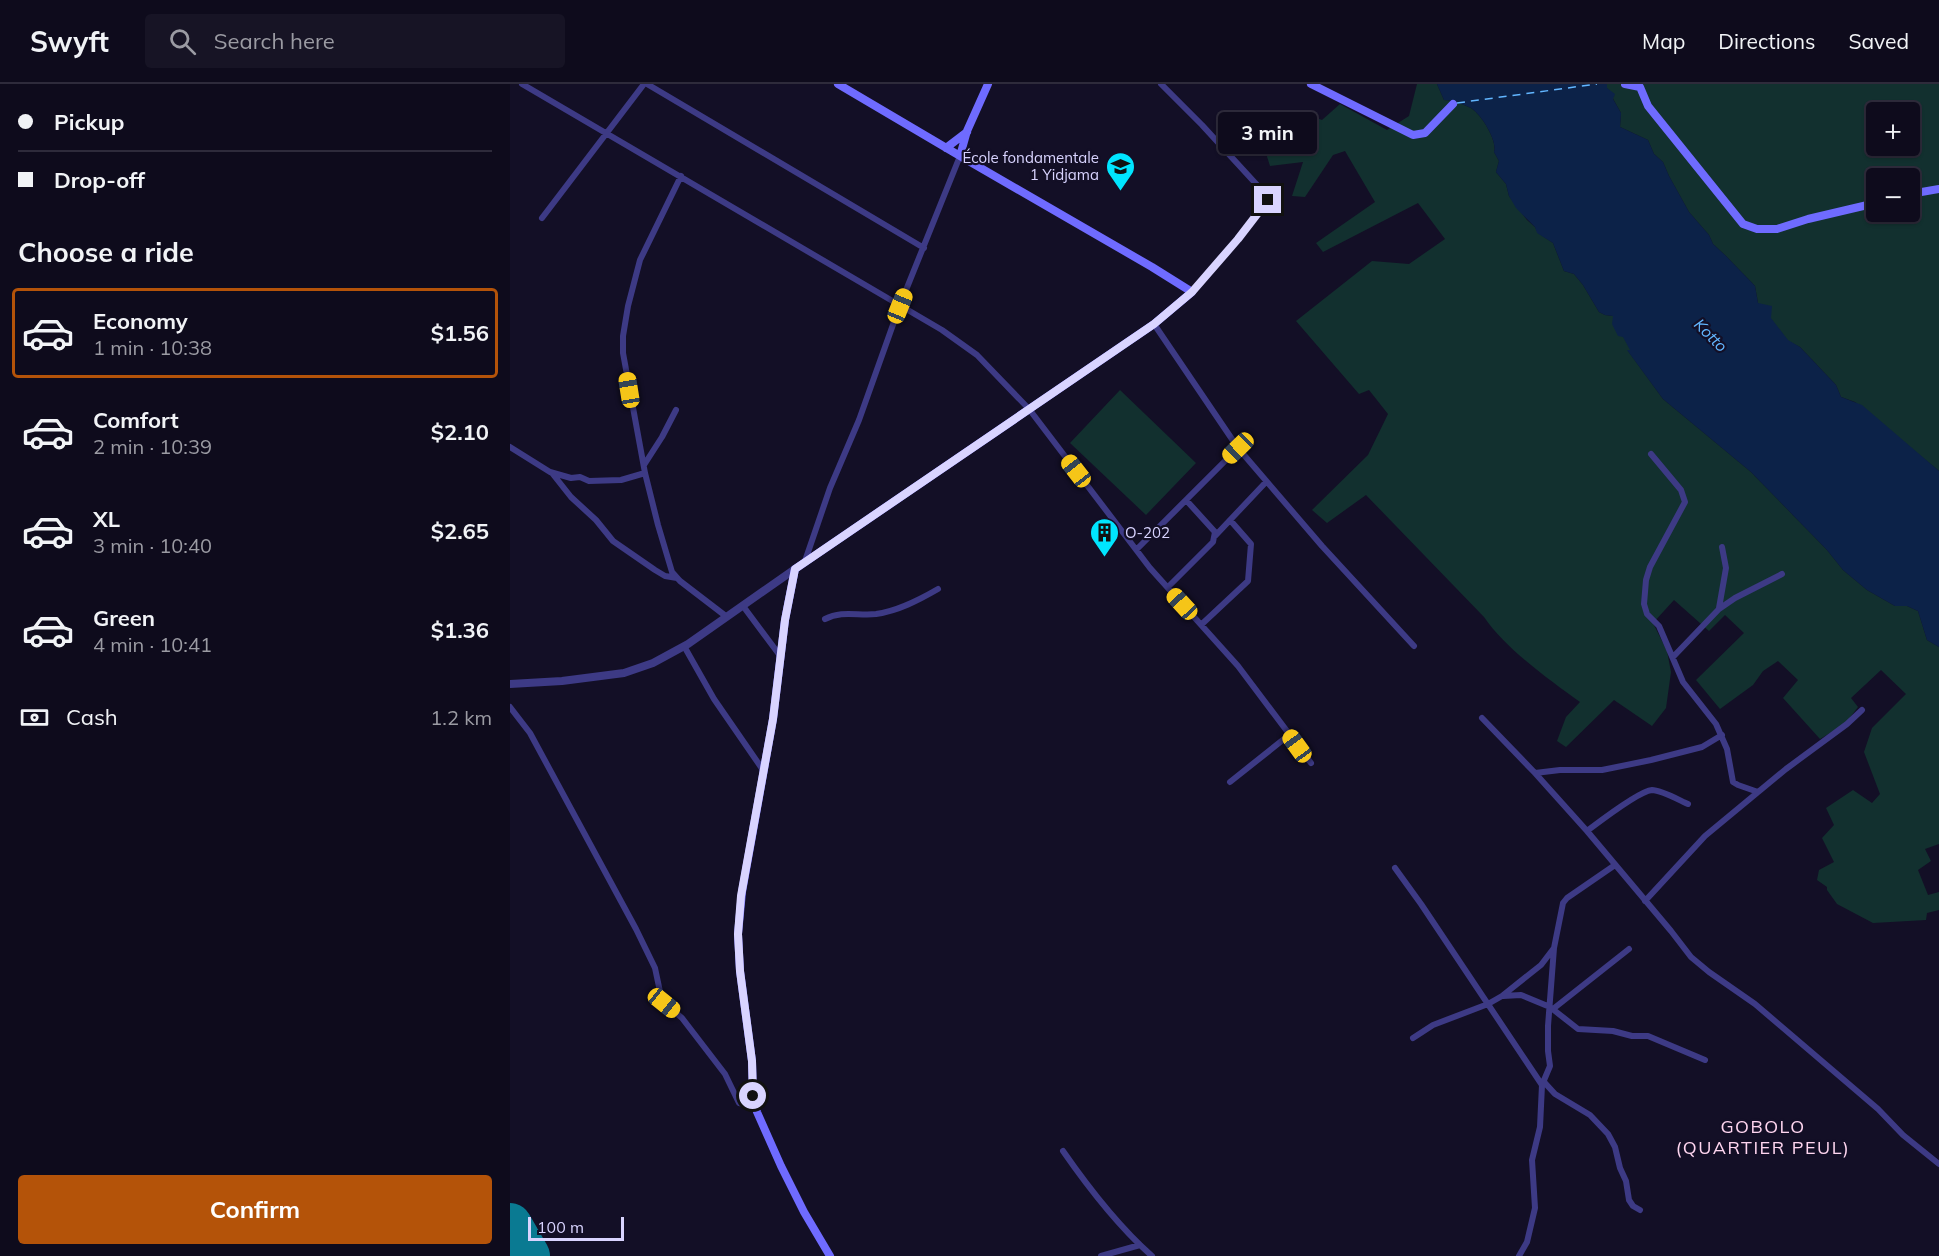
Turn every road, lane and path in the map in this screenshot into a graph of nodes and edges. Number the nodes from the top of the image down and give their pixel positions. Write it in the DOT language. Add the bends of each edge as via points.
graph roads {
  1 [pos="522,84"];
  2 [pos="645,84"];
  3 [pos="838,84"];
  4 [pos="988,84"];
  5 [pos="1161,84"];
  6 [pos="1311,84"];
  7 [pos="1625,84"];
  8 [pos="1638,85"];
  9 [pos="1454,104"];
  10 [pos="967,131"];
  11 [pos="605,134"];
  12 [pos="946,148"];
  13 [pos="960,156"];
  14 [pos="681,176"];
  15 [pos="1939,189"];
  16 [pos="1920,192"];
  17 [pos="1866,205"];
  18 [pos="542,218"];
  19 [pos="924,248"];
  20 [pos="1192,292"];
  21 [pos="900,306"];
  22 [pos="1154,324"];
  23 [pos="1029,409"];
  24 [pos="676,410"];
  25 [pos="510,447"];
  26 [pos="1238,448"];
  27 [pos="1651,454"];
  28 [pos="644,465"];
  29 [pos="552,473"];
  30 [pos="645,473"];
  31 [pos="1266,482"];
  32 [pos="1186,501"];
  33 [pos="1230,520"];
  34 [pos="1214,537"];
  35 [pos="1722,547"];
  36 [pos="1137,549"];
  37 [pos="805,561"];
  38 [pos="795,569"];
  39 [pos="1782,574"];
  40 [pos="677,578"];
  41 [pos="1168,586"];
  42 [pos="938,589"];
  43 [pos="743,606"];
  44 [pos="1719,609"];
  45 [pos="727,617"];
  46 [pos="825,619"];
  47 [pos="1202,624"];
  48 [pos="684,646"];
  49 [pos="1414,646"];
  50 [pos="781,657"];
  51 [pos="1673,657"];
  52 [pos="510,684"];
  53 [pos="510,707"];
  54 [pos="1862,710"];
  55 [pos="1482,718"];
  56 [pos="1289,735"];
  57 [pos="1722,735"];
  58 [pos="1311,763"];
  59 [pos="763,770"];
  60 [pos="1535,773"];
  61 [pos="1230,782"];
  62 [pos="1758,792"];
  63 [pos="1688,804"];
  64 [pos="1587,831"];
  65 [pos="1615,865"];
  66 [pos="1395,868"];
  67 [pos="1645,901"];
  68 [pos="1554,948"];
  69 [pos="1629,949"];
  70 [pos="1502,996"];
  71 [pos="1488,1004"];
  72 [pos="1551,1008"];
  73 [pos="1413,1038"];
  74 [pos="1706,1060"];
  75 [pos="1543,1084"];
  76 [pos="753,1100"];
  77 [pos="1063,1151"];
  78 [pos="1939,1164"];
  79 [pos="1640,1210"];
  80 [pos="1140,1245"];
  81 [pos="831,1256"];
  82 [pos="1101,1256"];
  83 [pos="1152,1256"];
  84 [pos="1519,1256"];
  1 -- 11 [label="street"];
  2 -- 11 [label="street"];
  2 -- 19 [label="street"];
  3 -- 12 [label="main road"];
  4 -- 10 [label="main road"];
  5 -- 20 [label="street" via="1269,198"];
  6 -- 9 [label="main road" via="1413,135 1425,133"];
  7 -- 8 [label="main road"];
  8 -- 17 [label="main road" via="1648,106 1743,224 1777,229"];
  10 -- 12 [label="main road"];
  10 -- 13 [label="main road"];
  11 -- 14 [label="street"];
  11 -- 18 [label="street"];
  12 -- 13 [label="main road"];
  13 -- 19 [label="street"];
  13 -- 20 [label="main road"];
  14 -- 21 [label="street"];
  14 -- 28 [label="street" via="640,260 623,336 627,381"];
  15 -- 16 [label="main road"];
  19 -- 21 [label="street"];
  20 -- 22 [label="main road"];
  21 -- 23 [label="street" via="977,354"];
  21 -- 37 [label="street"];
  22 -- 23 [label="main road"];
  22 -- 26 [label="street"];
  23 -- 36 [label="street"];
  23 -- 37 [label="main road"];
  24 -- 28 [label="street"];
  25 -- 29 [label="street"];
  26 -- 31 [label="street"];
  26 -- 32 [label="street"];
  27 -- 51 [label="street" via="1684,496 1650,567 1644,604"];
  28 -- 30 [label="street"];
  29 -- 30 [label="street" via="592,481 624,480"];
  29 -- 40 [label="street" via="613,541 665,576"];
  30 -- 40 [label="street" via="672,572"];
  31 -- 33 [label="street"];
  31 -- 49 [label="street"];
  32 -- 34 [label="street" via="1215,532"];
  32 -- 36 [label="street"];
  33 -- 34 [label="street"];
  33 -- 47 [label="street" via="1251,543 1248,581"];
  34 -- 41 [label="street" via="1200,557"];
  35 -- 44 [label="street" via="1726,568"];
  36 -- 41 [label="street"];
  37 -- 38 [label="main road"];
  38 -- 43 [label="street"];
  38 -- 50 [label="main road"];
  39 -- 44 [label="street"];
  40 -- 45 [label="street"];
  41 -- 47 [label="street"];
  42 -- 46 [label="street" via="886,611 837,613"];
  43 -- 45 [label="street"];
  43 -- 50 [label="street"];
  44 -- 51 [label="street"];
  45 -- 48 [label="street"];
  47 -- 56 [label="street"];
  48 -- 52 [label="street" via="624,673"];
  48 -- 59 [label="street" via="714,699"];
  50 -- 59 [label="main road"];
  51 -- 57 [label="street" via="1683,682"];
  53 -- 76 [label="street" via="530,733 632,921 655,968 662,1002 682,1018 725,1074 739,1103 748,1105"];
  54 -- 62 [label="street"];
  55 -- 60 [label="street"];
  56 -- 58 [label="street"];
  56 -- 61 [label="street"];
  57 -- 60 [label="street" via="1702,747 1622,766"];
  57 -- 62 [label="street" via="1733,782"];
  59 -- 76 [label="main road" via="738,934"];
  60 -- 64 [label="street"];
  62 -- 67 [label="street" via="1705,836"];
  63 -- 64 [label="street" via="1656,790 1649,791"];
  64 -- 65 [label="street"];
  65 -- 67 [label="street"];
  65 -- 68 [label="street" via="1563,903"];
  66 -- 71 [label="street"];
  67 -- 78 [label="street" via="1691,957 1756,1005"];
  68 -- 70 [label="street" via="1541,965"];
  68 -- 72 [label="street"];
  69 -- 72 [label="street"];
  70 -- 71 [label="street"];
  70 -- 72 [label="street" via="1521,995"];
  71 -- 73 [label="street" via="1433,1025"];
  71 -- 75 [label="street"];
  72 -- 74 [label="street" via="1578,1029 1648,1035"];
  72 -- 75 [label="street" via="1550,1065"];
  75 -- 79 [label="street" via="1590,1115 1608,1134 1616,1147 1629,1200"];
  75 -- 84 [label="street" via="1532,1164 1535,1208 1527,1242"];
  76 -- 81 [label="main road" via="781,1166"];
  77 -- 80 [label="street" via="1082,1179"];
  80 -- 82 [label="street"];
  80 -- 83 [label="street"];
}
